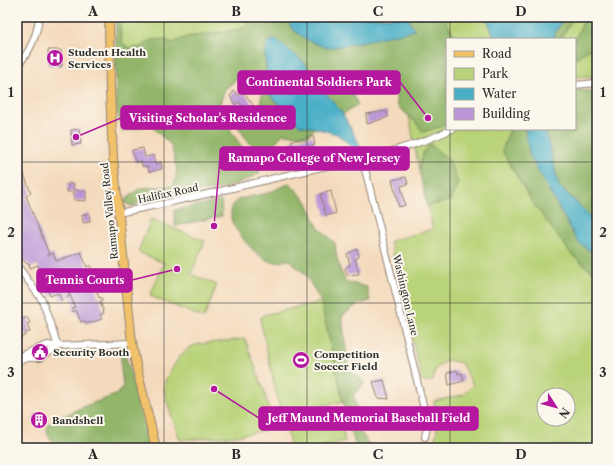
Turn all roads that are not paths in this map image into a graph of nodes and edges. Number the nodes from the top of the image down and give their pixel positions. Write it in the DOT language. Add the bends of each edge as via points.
graph roads {
  1 [pos="39,17"];
  2 [pos="109,17"];
  3 [pos="17,66"];
  4 [pos="597,83"];
  5 [pos="576,85"];
  6 [pos="450,130"];
  7 [pos="362,158"];
  8 [pos="118,213"];
  9 [pos="17,265"];
  10 [pos="132,343"];
  11 [pos="58,346"];
  12 [pos="17,357"];
  13 [pos="17,361"];
  14 [pos="425,437"];
  15 [pos="156,448"];
  1 -- 3 [label="street" via="32,45"];
  2 -- 8 [label="main road, Ramapo Valley Road"];
  4 -- 5 [label="street"];
  6 -- 7 [label="street, Halifax Road" via="385,153"];
  7 -- 8 [label="street, Halifax Road"];
  7 -- 14 [label="street, Washington Lane" via="427,421"];
  8 -- 10 [label="main road, Ramapo Valley Road"];
  9 -- 11 [label="street" via="42,300"];
  10 -- 11 [label="street"];
  10 -- 15 [label="main road, Ramapo Valley Road"];
  11 -- 12 [label="street" via="47,345"];
  11 -- 13 [label="street" via="41,358"];
}
